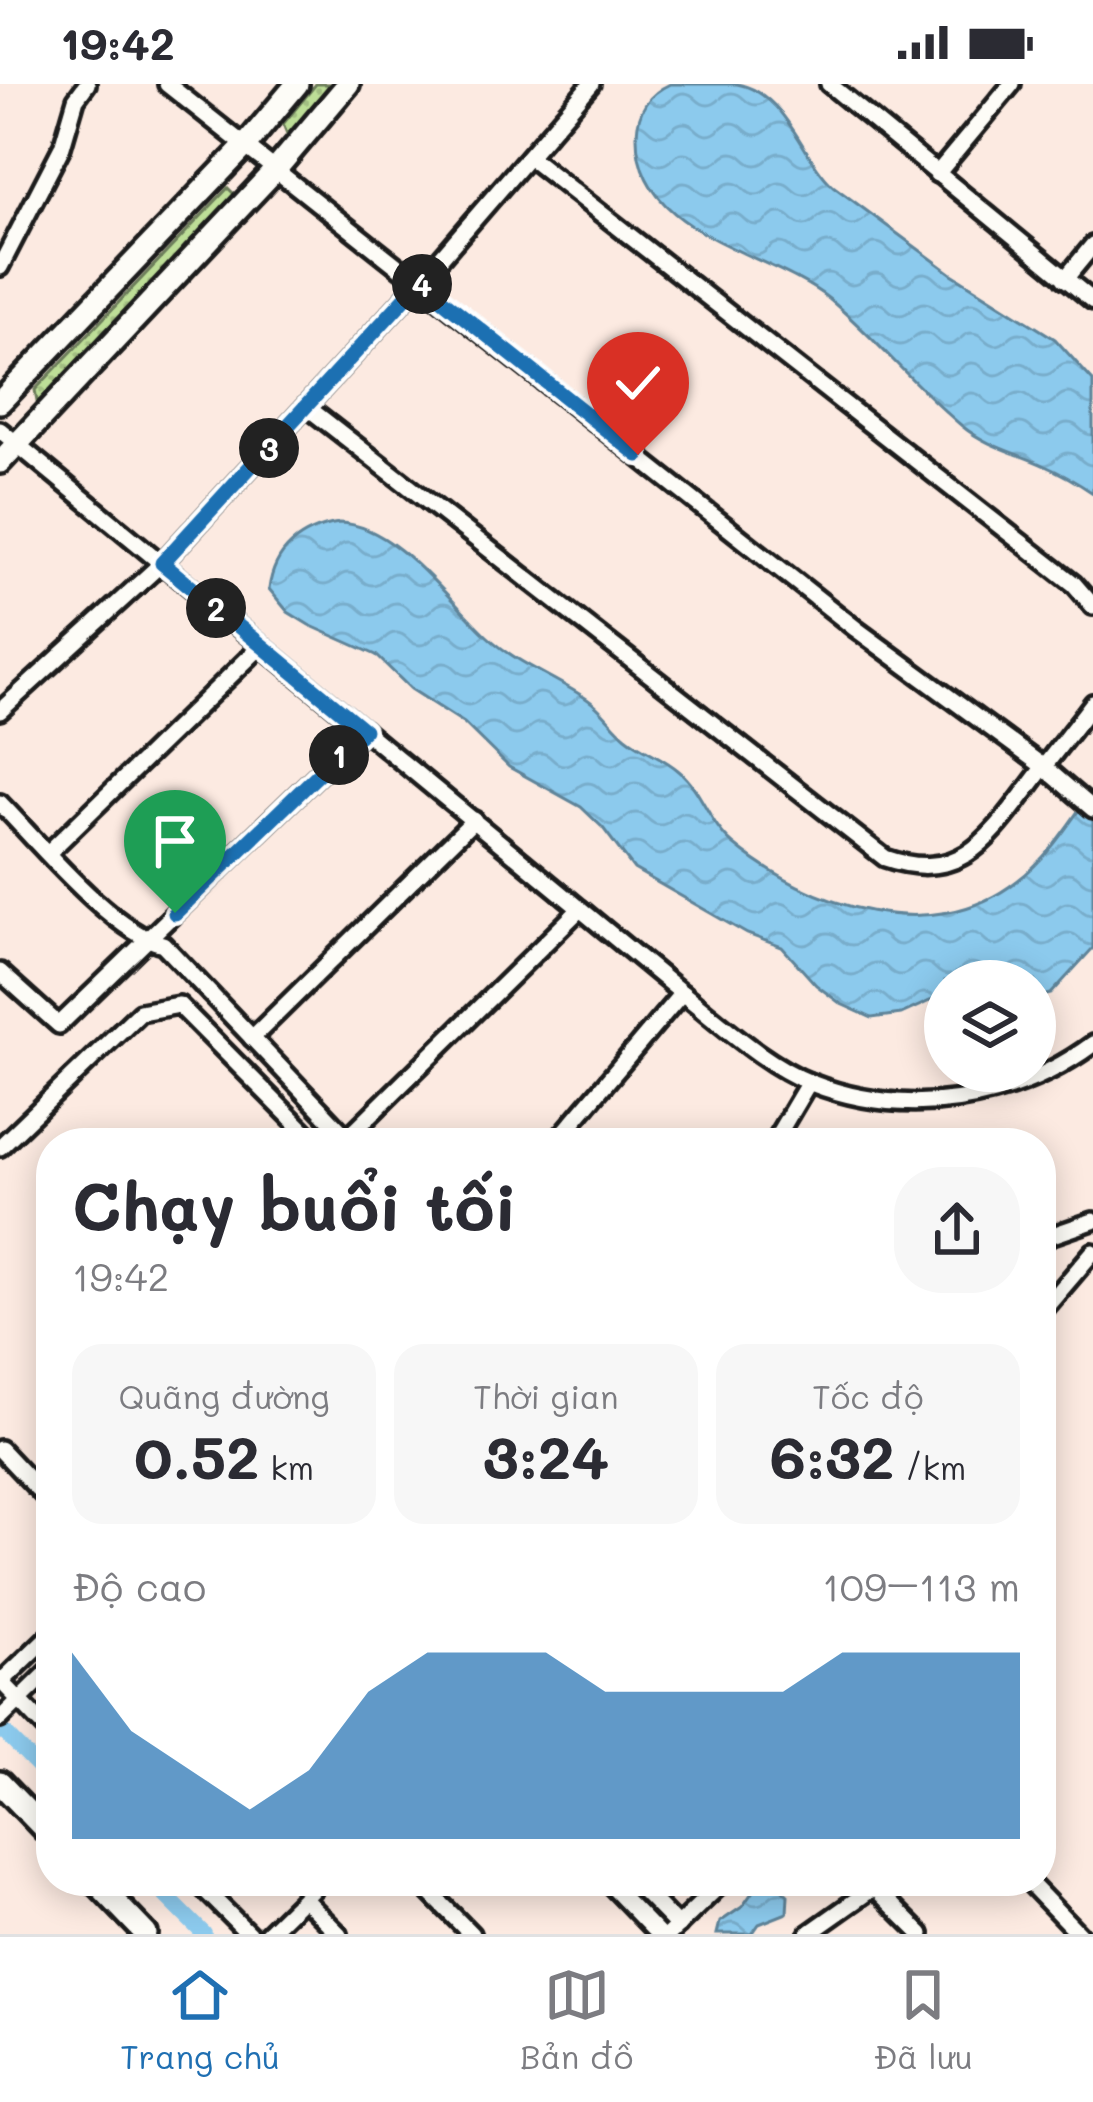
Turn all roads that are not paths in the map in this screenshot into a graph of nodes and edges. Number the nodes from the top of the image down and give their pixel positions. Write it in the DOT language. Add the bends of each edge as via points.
graph roads {
  1 [pos="87,84"];
  2 [pos="167,84"];
  3 [pos="298,84"];
  4 [pos="348,84"];
  5 [pos="591,84"];
  6 [pos="829,84"];
  7 [pos="1012,84"];
  8 [pos="246,145"];
  9 [pos="529,158"];
  10 [pos="277,168"];
  11 [pos="937,174"];
  12 [pos="1093,245"];
  13 [pos="0,266"];
  14 [pos="1065,279"];
  15 [pos="420,282"];
  16 [pos="1093,301"];
  17 [pos="0,402"];
  18 [pos="307,407"];
  19 [pos="5,446"];
  20 [pos="162,563"];
  21 [pos="1093,606"];
  22 [pos="261,646"];
  23 [pos="1093,703"];
  24 [pos="0,711"];
  25 [pos="364,730"];
  26 [pos="1044,766"];
  27 [pos="0,803"];
  28 [pos="1093,809"];
  29 [pos="474,820"];
  30 [pos="49,852"];
  31 [pos="580,909"];
  32 [pos="147,941"];
  33 [pos="0,971"];
  34 [pos="682,993"];
  35 [pos="252,1038"];
  36 [pos="1093,1044"];
  37 [pos="809,1082"];
  38 [pos="301,1128"];
  39 [pos="338,1128"];
  40 [pos="362,1128"];
  41 [pos="569,1128"];
  42 [pos="782,1128"];
  43 [pos="0,1147"];
  44 [pos="1093,1221"];
  45 [pos="1056,1233"];
  46 [pos="1093,1252"];
  47 [pos="1056,1295"];
  48 [pos="0,1449"];
  49 [pos="36,1487"];
  50 [pos="36,1648"];
  51 [pos="0,1682"];
  52 [pos="36,1684"];
  53 [pos="19,1701"];
  54 [pos="36,1718"];
  55 [pos="0,1719"];
  56 [pos="0,1783"];
  57 [pos="36,1820"];
  58 [pos="109,1896"];
  59 [pos="211,1896"];
  60 [pos="307,1896"];
  61 [pos="433,1896"];
  62 [pos="621,1896"];
  63 [pos="646,1896"];
  64 [pos="708,1896"];
  65 [pos="862,1896"];
  66 [pos="889,1896"];
  67 [pos="1042,1896"];
  68 [pos="304,1899"];
  69 [pos="673,1930"];
  70 [pos="146,1934"];
  71 [pos="249,1934"];
  72 [pos="267,1934"];
  73 [pos="339,1934"];
  74 [pos="470,1934"];
  75 [pos="658,1934"];
  76 [pos="808,1934"];
  77 [pos="921,1934"];
  78 [pos="1079,1934"];
  1 -- 13 [label="street"];
  2 -- 8 [label="street"];
  3 -- 8 [label="main road"];
  4 -- 10 [label="main road"];
  5 -- 9 [label="street"];
  6 -- 11 [label="street"];
  7 -- 11 [label="street"];
  8 -- 10 [label="street"];
  8 -- 17 [label="main road"];
  9 -- 15 [label="street"];
  9 -- 21 [label="street"];
  10 -- 15 [label="street"];
  10 -- 19 [label="main road"];
  11 -- 14 [label="street"];
  12 -- 14 [label="street"];
  14 -- 16 [label="street"];
  15 -- 18 [label="street"];
  15 -- 26 [label="street" via="856,629"];
  18 -- 20 [label="street"];
  18 -- 26 [label="street" via="885,858 934,866 974,851"];
  19 -- 20 [label="street"];
  20 -- 22 [label="street"];
  20 -- 24 [label="street"];
  22 -- 25 [label="street"];
  22 -- 30 [label="street"];
  23 -- 26 [label="street"];
  25 -- 29 [label="street"];
  25 -- 32 [label="street"];
  26 -- 28 [label="street"];
  27 -- 30 [label="street"];
  29 -- 31 [label="street"];
  29 -- 35 [label="street"];
  30 -- 32 [label="street"];
  31 -- 34 [label="street"];
  31 -- 40 [label="street"];
  32 -- 33 [label="street" via="59,1025"];
  32 -- 35 [label="street" via="163,944"];
  34 -- 37 [label="street"];
  34 -- 41 [label="street"];
  35 -- 39 [label="street"];
  36 -- 37 [label="street" via="1028,1083 985,1096 908,1102"];
  37 -- 42 [label="street"];
  38 -- 43 [label="street" via="179,1005 140,1012"];
  44 -- 45 [label="street"];
  46 -- 47 [label="street"];
  48 -- 49 [label="street"];
  50 -- 51 [label="street"];
  51 -- 53 [label="street"];
  52 -- 53 [label="street"];
  53 -- 54 [label="street"];
  53 -- 55 [label="street"];
  56 -- 57 [label="main road"];
  58 -- 70 [label="main road"];
  59 -- 71 [label="street"];
  60 -- 68 [label="street"];
  61 -- 74 [label="street"];
  62 -- 75 [label="street"];
  63 -- 69 [label="street"];
  64 -- 69 [label="street"];
  65 -- 76 [label="street"];
  66 -- 77 [label="street"];
  67 -- 78 [label="street"];
  68 -- 72 [label="street"];
  68 -- 73 [label="street"];
}
